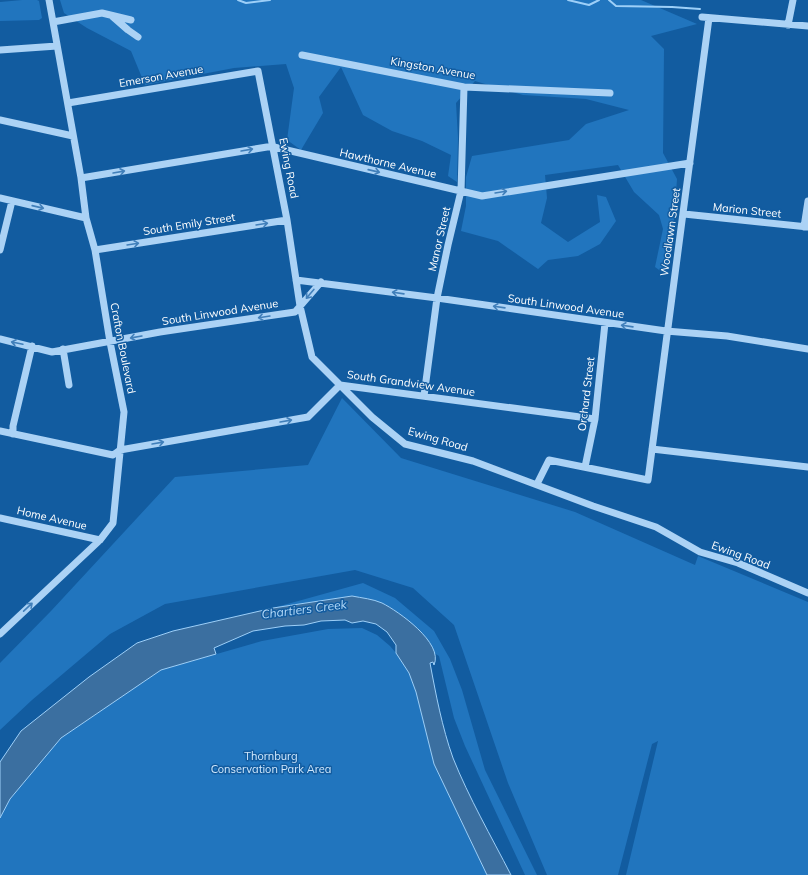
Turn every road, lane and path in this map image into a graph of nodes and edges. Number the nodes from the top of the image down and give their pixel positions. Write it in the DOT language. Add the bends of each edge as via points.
graph roads {
  1 [pos="49,0"];
  2 [pos="793,0"];
  3 [pos="112,16"];
  4 [pos="131,20"];
  5 [pos="53,22"];
  6 [pos="788,25"];
  7 [pos="808,26"];
  8 [pos="138,37"];
  9 [pos="57,46"];
  10 [pos="0,50"];
  11 [pos="302,54"];
  12 [pos="258,71"];
  13 [pos="464,86"];
  14 [pos="610,93"];
  15 [pos="68,103"];
  16 [pos="0,120"];
  17 [pos="73,136"];
  18 [pos="274,147"];
  19 [pos="690,162"];
  20 [pos="81,178"];
  21 [pos="461,191"];
  22 [pos="0,198"];
  23 [pos="808,200"];
  24 [pos="12,201"];
  25 [pos="684,214"];
  26 [pos="86,218"];
  27 [pos="287,220"];
  28 [pos="806,227"];
  29 [pos="0,250"];
  30 [pos="95,250"];
  31 [pos="296,280"];
  32 [pos="321,282"];
  33 [pos="437,298"];
  34 [pos="300,306"];
  35 [pos="605,322"];
  36 [pos="666,331"];
  37 [pos="0,339"];
  38 [pos="110,342"];
  39 [pos="32,346"];
  40 [pos="808,348"];
  41 [pos="62,349"];
  42 [pos="69,385"];
  43 [pos="340,385"];
  44 [pos="424,396"];
  45 [pos="595,419"];
  46 [pos="0,431"];
  47 [pos="14,434"];
  48 [pos="652,449"];
  49 [pos="120,450"];
  50 [pos="585,467"];
  51 [pos="808,467"];
  52 [pos="537,484"];
  53 [pos="0,518"];
  54 [pos="100,540"];
  55 [pos="808,594"];
  56 [pos="0,634"];
  1 -- 5 [label="street, Crafton Boulevard"];
  2 -- 6 [label="street"];
  3 -- 4 [label="street"];
  3 -- 5 [label="street" via="102,13"];
  3 -- 8 [label="street"];
  5 -- 9 [label="street, Crafton Boulevard"];
  6 -- 7 [label="street"];
  6 -- 19 [label="street, Woodlawn Street" via="705,18"];
  9 -- 10 [label="street"];
  9 -- 15 [label="street, Crafton Boulevard"];
  11 -- 13 [label="street, Kingston Avenue"];
  12 -- 15 [label="street, Emerson Avenue"];
  12 -- 18 [label="street, Ewing Road"];
  13 -- 14 [label="street, Kingston Avenue"];
  13 -- 21 [label="street, Manor Street"];
  15 -- 17 [label="street, Crafton Boulevard"];
  16 -- 17 [label="street"];
  17 -- 20 [label="street, Crafton Boulevard"];
  20 -- 18 [label="street, Hawthorne Avenue, one-way"];
  18 -- 21 [label="street, Hawthorne Avenue, one-way"];
  18 -- 27 [label="street, Ewing Road"];
  21 -- 19 [label="street, Hawthorne Avenue, one-way" via="482,196"];
  19 -- 25 [label="street, Woodlawn Street"];
  20 -- 26 [label="street, Crafton Boulevard"];
  21 -- 33 [label="street, Manor Street"];
  22 -- 24 [label="street"];
  23 -- 28 [label="street"];
  24 -- 26 [label="street, one-way"];
  24 -- 29 [label="street"];
  25 -- 28 [label="street, Marion Street"];
  25 -- 36 [label="street, Woodlawn Street"];
  26 -- 30 [label="street, Crafton Boulevard"];
  30 -- 27 [label="street, South Emily Street, one-way"];
  27 -- 31 [label="street, Ewing Road"];
  30 -- 38 [label="street, Crafton Boulevard"];
  31 -- 32 [label="street, South Linwood Avenue"];
  31 -- 34 [label="street, Ewing Road"];
  33 -- 32 [label="street, South Linwood Avenue, one-way"];
  32 -- 34 [label="street, South Linwood Avenue, one-way"];
  35 -- 33 [label="street, South Linwood Avenue, one-way"];
  33 -- 44 [label="street, Manor Street"];
  34 -- 38 [label="street, South Linwood Avenue, one-way" via="295,312"];
  34 -- 43 [label="street, Ewing Road" via="312,357"];
  36 -- 35 [label="street, South Linwood Avenue, one-way"];
  35 -- 45 [label="street, Orchard Street"];
  36 -- 40 [label="street, South Linwood Avenue" via="727,336"];
  36 -- 48 [label="street, Woodlawn Street"];
  39 -- 37 [label="street, South Linwood Avenue, one-way"];
  38 -- 41 [label="street, South Linwood Avenue"];
  38 -- 49 [label="street, Crafton Boulevard" via="124,412"];
  39 -- 41 [label="street, South Linwood Avenue" via="52,352"];
  39 -- 47 [label="street" via="13,426"];
  41 -- 42 [label="street"];
  43 -- 44 [label="street, South Grandview Avenue"];
  49 -- 43 [label="street, South Grandview Avenue, one-way" via="308,417"];
  43 -- 52 [label="street, Ewing Road" via="372,417 405,444 473,460"];
  44 -- 45 [label="street, South Grandview Avenue"];
  45 -- 50 [label="street, Orchard Street"];
  46 -- 47 [label="street, South Grandview Avenue"];
  47 -- 49 [label="street, South Grandview Avenue" via="113,455"];
  48 -- 50 [label="street" via="648,480"];
  48 -- 51 [label="street"];
  49 -- 54 [label="street, Crafton Boulevard" via="113,523"];
  50 -- 52 [label="street" via="549,460"];
  52 -- 55 [label="street, Ewing Road" via="656,527 700,552 738,563"];
  53 -- 54 [label="street, Home Avenue"];
  56 -- 54 [label="street, Crafton Boulevard, one-way"];
}
